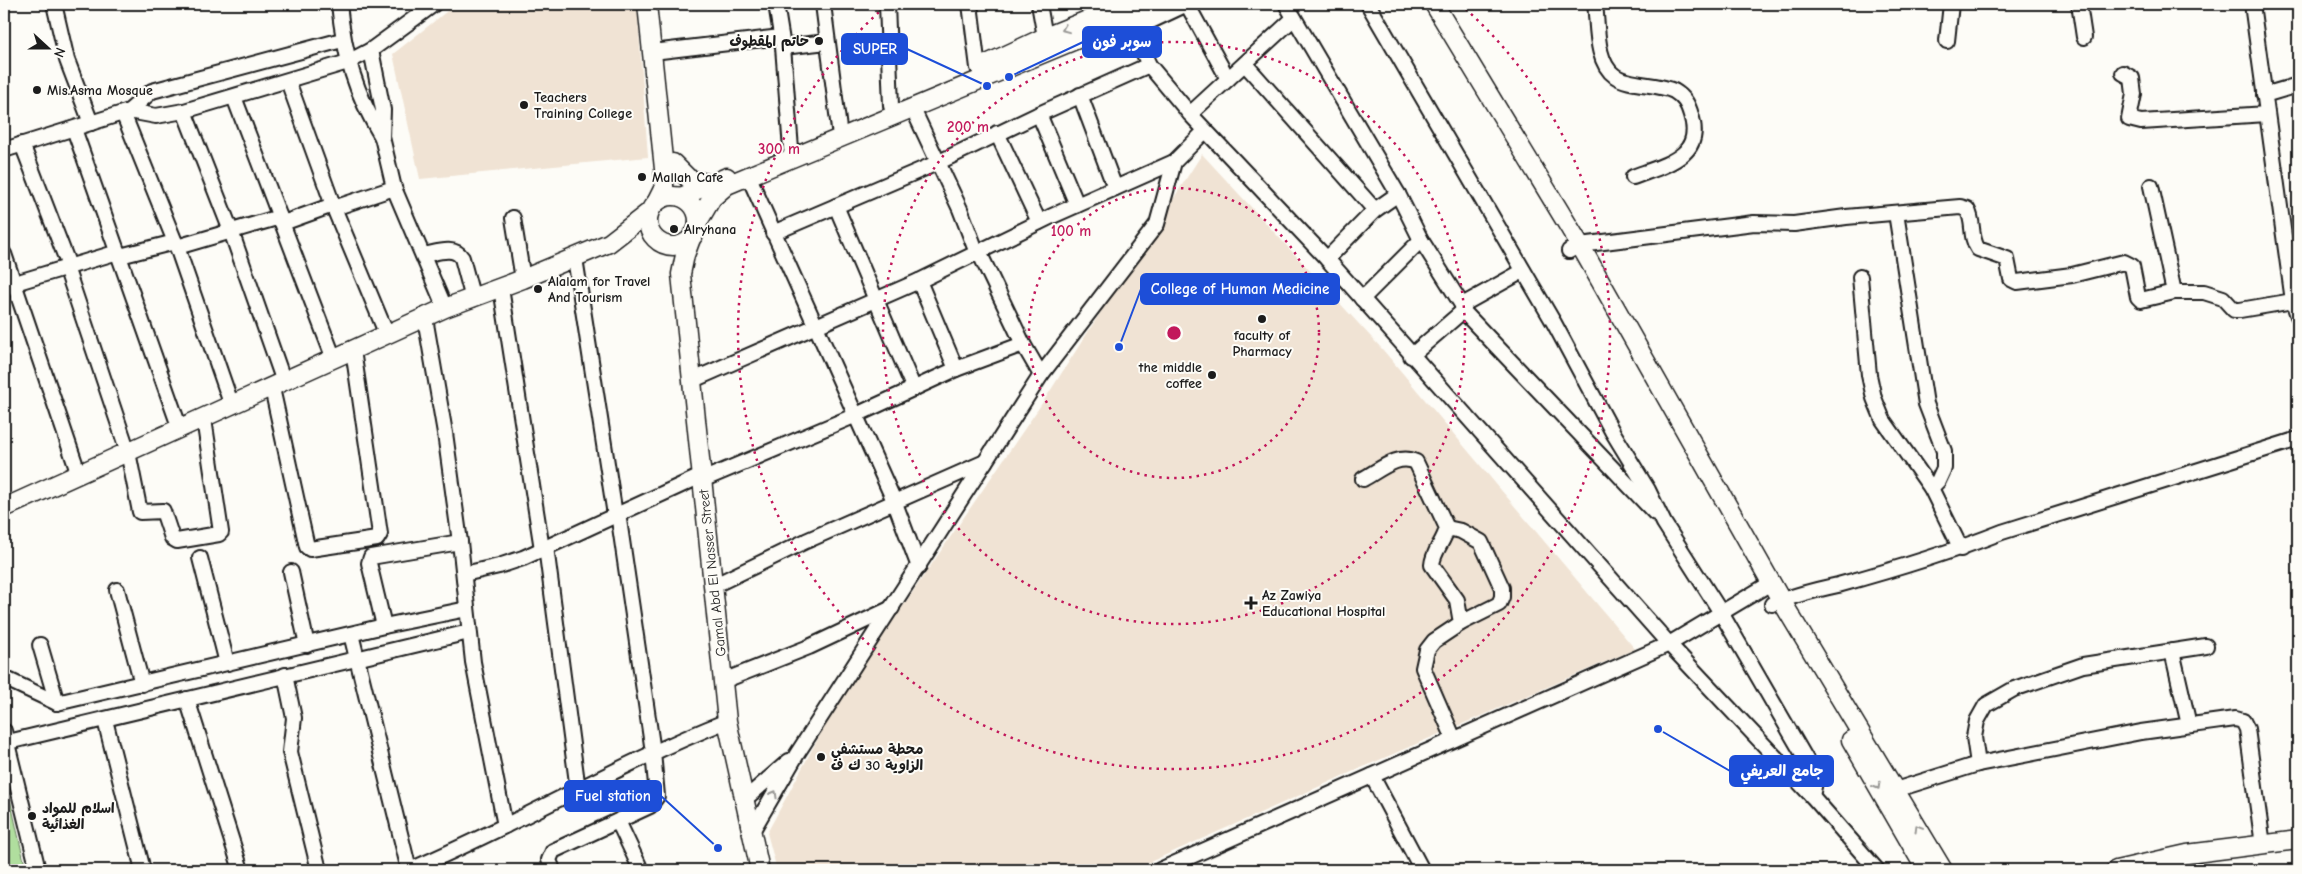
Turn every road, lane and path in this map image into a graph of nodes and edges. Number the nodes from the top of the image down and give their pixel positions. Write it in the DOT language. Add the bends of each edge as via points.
graph roads {
  1 [pos="54,4"];
  2 [pos="339,4"];
  3 [pos="434,4"];
  4 [pos="648,4"];
  5 [pos="656,4"];
  6 [pos="776,4"];
  7 [pos="823,4"];
  8 [pos="887,4"];
  9 [pos="970,4"];
  10 [pos="1039,4"];
  11 [pos="1162,4"];
  12 [pos="1187,4"];
  13 [pos="1286,4"];
  14 [pos="1368,4"];
  15 [pos="1420,4"];
  16 [pos="1434,4"];
  17 [pos="1596,4"];
  18 [pos="1951,4"];
  19 [pos="2079,4"];
  20 [pos="2252,4"];
  21 [pos="1131,13"];
  22 [pos="1294,18"];
  23 [pos="1045,37"];
  24 [pos="2084,37"];
  25 [pos="342,40"];
  26 [pos="1946,41"];
  27 [pos="782,42"];
  28 [pos="827,42"];
  29 [pos="371,50"];
  30 [pos="661,51"];
  31 [pos="348,62"];
  32 [pos="1245,64"];
  33 [pos="1149,65"];
  34 [pos="978,68"];
  35 [pos="2123,73"];
  36 [pos="1228,79"];
  37 [pos="288,81"];
  38 [pos="2298,85"];
  39 [pos="1080,95"];
  40 [pos="2264,95"];
  41 [pos="234,97"];
  42 [pos="891,106"];
  43 [pos="913,109"];
  44 [pos="184,111"];
  45 [pos="126,112"];
  46 [pos="1040,114"];
  47 [pos="1190,114"];
  48 [pos="2267,114"];
  49 [pos="91,123"];
  50 [pos="74,129"];
  51 [pos="839,129"];
  52 [pos="1205,131"];
  53 [pos="997,134"];
  54 [pos="382,137"];
  55 [pos="22,144"];
  56 [pos="792,149"];
  57 [pos="4,150"];
  58 [pos="1174,162"];
  59 [pos="673,163"];
  60 [pos="937,163"];
  61 [pos="748,177"];
  62 [pos="1634,177"];
  63 [pos="710,184"];
  64 [pos="2151,186"];
  65 [pos="394,188"];
  66 [pos="1116,188"];
  67 [pos="1398,194"];
  68 [pos="679,197"];
  69 [pos="1077,205"];
  70 [pos="836,206"];
  71 [pos="334,207"];
  72 [pos="653,207"];
  73 [pos="1375,210"];
  74 [pos="1896,212"];
  75 [pos="513,218"];
  76 [pos="282,220"];
  77 [pos="1040,222"];
  78 [pos="695,229"];
  79 [pos="232,231"];
  80 [pos="773,233"];
  81 [pos="1421,240"];
  82 [pos="609,243"];
  83 [pos="662,243"];
  84 [pos="176,245"];
  85 [pos="1575,248"];
  86 [pos="978,252"];
  87 [pos="4,254"];
  88 [pos="119,254"];
  89 [pos="423,255"];
  90 [pos="2293,257"];
  91 [pos="575,258"];
  92 [pos="1327,259"];
  93 [pos="68,267"];
  94 [pos="1524,271"];
  95 [pos="681,274"];
  96 [pos="1860,277"];
  97 [pos="523,280"];
  98 [pos="919,281"];
  99 [pos="11,283"];
  100 [pos="501,288"];
  101 [pos="2174,292"];
  102 [pos="1362,298"];
  103 [pos="473,299"];
  104 [pos="876,300"];
  105 [pos="2293,301"];
  106 [pos="445,308"];
  107 [pos="1463,308"];
  108 [pos="2298,316"];
  109 [pos="425,318"];
  110 [pos="815,326"];
  111 [pos="387,335"];
  112 [pos="1023,344"];
  113 [pos="353,350"];
  114 [pos="1411,356"];
  115 [pos="334,359"];
  116 [pos="956,369"];
  117 [pos="1041,375"];
  118 [pos="693,380"];
  119 [pos="278,385"];
  120 [pos="914,389"];
  121 [pos="232,406"];
  122 [pos="854,416"];
  123 [pos="204,418"];
  124 [pos="180,430"];
  125 [pos="2298,439"];
  126 [pos="128,452"];
  127 [pos="985,462"];
  128 [pos="79,475"];
  129 [pos="702,478"];
  130 [pos="1363,479"];
  131 [pos="1931,488"];
  132 [pos="895,503"];
  133 [pos="4,508"];
  134 [pos="617,514"];
  135 [pos="1664,523"];
  136 [pos="1446,528"];
  137 [pos="460,542"];
  138 [pos="544,548"];
  139 [pos="1961,548"];
  140 [pos="200,558"];
  141 [pos="920,567"];
  142 [pos="291,572"];
  143 [pos="464,574"];
  144 [pos="1767,585"];
  145 [pos="713,586"];
  146 [pos="117,590"];
  147 [pos="1777,602"];
  148 [pos="892,608"];
  149 [pos="466,609"];
  150 [pos="1720,611"];
  151 [pos="1461,623"];
  152 [pos="384,626"];
  153 [pos="469,632"];
  154 [pos="351,634"];
  155 [pos="1669,644"];
  156 [pos="40,645"];
  157 [pos="307,645"];
  158 [pos="2206,646"];
  159 [pos="2172,651"];
  160 [pos="357,658"];
  161 [pos="227,663"];
  162 [pos="285,675"];
  163 [pos="4,678"];
  164 [pos="723,681"];
  165 [pos="142,684"];
  166 [pos="187,699"];
  167 [pos="57,703"];
  168 [pos="105,720"];
  169 [pos="727,721"];
  170 [pos="2189,725"];
  171 [pos="5,739"];
  172 [pos="1454,739"];
  173 [pos="653,752"];
  174 [pos="797,754"];
  175 [pos="1978,764"];
  176 [pos="1372,776"];
  177 [pos="578,790"];
  178 [pos="1895,790"];
  179 [pos="1812,796"];
  180 [pos="744,800"];
  181 [pos="618,821"];
  182 [pos="505,826"];
  183 [pos="751,833"];
  184 [pos="2298,840"];
  185 [pos="2263,845"];
  186 [pos="38,870"];
  187 [pos="143,870"];
  188 [pos="241,870"];
  189 [pos="319,870"];
  190 [pos="409,870"];
  191 [pos="553,870"];
  192 [pos="641,870"];
  193 [pos="760,870"];
  194 [pos="1160,870"];
  195 [pos="1422,870"];
  196 [pos="1876,870"];
  197 [pos="1926,870"];
  198 [pos="1942,870"];
  199 [pos="2116,870"];
  1 -- 49 [label="street" via="67,60"];
  2 -- 25 [label="street"];
  3 -- 29 [label="street"];
  4 -- 72 [label="main road" via="664,169 664,187"];
  5 -- 30 [label="main road"];
  6 -- 27 [label="street"];
  7 -- 28 [label="street"];
  8 -- 42 [label="street"];
  9 -- 34 [label="street"];
  10 -- 23 [label="street"];
  11 -- 21 [label="main road"];
  12 -- 21 [label="street"];
  12 -- 36 [label="street"];
  13 -- 22 [label="street"];
  14 -- 94 [label="street"];
  15 -- 85 [label="main road"];
  16 -- 85 [label="main road"];
  17 -- 62 [label="street" via="1601,54 1606,66 1615,76 1675,92 1687,101 1695,126 1692,146 1676,160"];
  18 -- 26 [label="street"];
  19 -- 24 [label="street"];
  20 -- 40 [label="street"];
  21 -- 23 [label="main road, one-way"];
  21 -- 33 [label="street"];
  21 -- 43 [label="main road, Gamal Abd El Nasser Street"];
  22 -- 32 [label="street"];
  22 -- 67 [label="street"];
  23 -- 34 [label="main road"];
  25 -- 31 [label="street"];
  25 -- 45 [label="street" via="152,91"];
  27 -- 28 [label="street"];
  27 -- 30 [label="street"];
  27 -- 56 [label="street"];
  28 -- 51 [label="street"];
  29 -- 31 [label="street"];
  29 -- 54 [label="street" via="384,110"];
  30 -- 59 [label="main road"];
  31 -- 37 [label="street"];
  31 -- 54 [label="street" via="362,101"];
  32 -- 36 [label="street"];
  32 -- 73 [label="street"];
  33 -- 39 [label="street"];
  33 -- 47 [label="street"];
  34 -- 42 [label="main road"];
  35 -- 48 [label="street" via="2132,78 2134,94 2129,119 2141,122"];
  36 -- 47 [label="street"];
  37 -- 41 [label="street"];
  37 -- 71 [label="street"];
  38 -- 40 [label="street"];
  39 -- 46 [label="street"];
  39 -- 66 [label="street"];
  40 -- 48 [label="street"];
  41 -- 44 [label="street"];
  41 -- 76 [label="street"];
  42 -- 51 [label="main road"];
  43 -- 60 [label="street"];
  43 -- 61 [label="main road, Gamal Abd El Nasser Street"];
  44 -- 45 [label="street" via="156,116"];
  44 -- 79 [label="street"];
  45 -- 49 [label="street"];
  45 -- 84 [label="street"];
  46 -- 53 [label="street"];
  46 -- 69 [label="street"];
  47 -- 52 [label="street"];
  48 -- 90 [label="street"];
  49 -- 50 [label="street"];
  50 -- 55 [label="street"];
  50 -- 88 [label="street"];
  51 -- 56 [label="main road"];
  52 -- 58 [label="street"];
  52 -- 92 [label="street"];
  53 -- 60 [label="street"];
  53 -- 77 [label="street"];
  54 -- 65 [label="street"];
  55 -- 57 [label="street"];
  55 -- 93 [label="street"];
  56 -- 63 [label="main road"];
  58 -- 66 [label="street"];
  58 -- 117 [label="street" via="1157,224"];
  59 -- 63 [label="main road" via="689,179"];
  59 -- 68 [label="main road"];
  60 -- 70 [label="street"];
  60 -- 86 [label="street"];
  61 -- 78 [label="main road, Gamal Abd El Nasser Street" via="719,191 706,205"];
  61 -- 80 [label="street"];
  63 -- 68 [label="main road"];
  64 -- 101 [label="street"];
  65 -- 71 [label="street"];
  65 -- 89 [label="street"];
  66 -- 69 [label="street"];
  67 -- 73 [label="street"];
  67 -- 81 [label="street"];
  68 -- 72 [label="main road" via="669,196"];
  68 -- 78 [label="main road" via="692,205 696,213"];
  69 -- 77 [label="street"];
  70 -- 80 [label="street"];
  70 -- 104 [label="street"];
  71 -- 76 [label="street"];
  71 -- 111 [label="street"];
  72 -- 82 [label="main road"];
  72 -- 83 [label="main road" via="649,229"];
  73 -- 92 [label="street"];
  74 -- 85 [label="street" via="1794,224 1754,223"];
  74 -- 101 [label="street" via="1953,207 1967,209 1971,237 1978,250 2007,259 2011,279 2016,282 2072,275 2124,262 2132,266 2141,300"];
  74 -- 131 [label="street" via="1926,404 1944,451 1944,468"];
  75 -- 97 [label="street"];
  76 -- 79 [label="street"];
  76 -- 115 [label="street"];
  77 -- 86 [label="street"];
  78 -- 83 [label="main road" via="680,245"];
  78 -- 95 [label="main road, Gamal Abd El Nasser Street"];
  79 -- 84 [label="street"];
  79 -- 119 [label="street"];
  80 -- 110 [label="street"];
  81 -- 102 [label="street"];
  81 -- 107 [label="street"];
  82 -- 83 [label="main road" via="634,240"];
  82 -- 91 [label="main road"];
  83 -- 95 [label="main road, Gamal Abd El Nasser Street" via="675,258"];
  84 -- 88 [label="street"];
  84 -- 121 [label="street"];
  85 -- 144 [label="main road"];
  86 -- 98 [label="street"];
  86 -- 112 [label="street"];
  87 -- 99 [label="street"];
  88 -- 93 [label="street"];
  88 -- 124 [label="street"];
  89 -- 103 [label="street" via="459,252"];
  89 -- 106 [label="street"];
  90 -- 105 [label="street"];
  91 -- 97 [label="main road"];
  91 -- 134 [label="street"];
  92 -- 102 [label="street"];
  93 -- 99 [label="street"];
  93 -- 126 [label="street"];
  94 -- 107 [label="street"];
  94 -- 135 [label="street"];
  95 -- 118 [label="main road, Gamal Abd El Nasser Street"];
  96 -- 131 [label="street" via="1874,398 1883,420"];
  97 -- 100 [label="main road"];
  98 -- 104 [label="street"];
  98 -- 116 [label="street"];
  99 -- 128 [label="street"];
  100 -- 103 [label="main road"];
  100 -- 138 [label="street"];
  101 -- 105 [label="street" via="2217,295 2234,310"];
  102 -- 114 [label="street"];
  103 -- 106 [label="main road"];
  104 -- 110 [label="street"];
  104 -- 120 [label="street"];
  105 -- 108 [label="street"];
  106 -- 109 [label="main road"];
  107 -- 114 [label="street"];
  107 -- 135 [label="street"];
  109 -- 111 [label="main road"];
  109 -- 137 [label="street"];
  110 -- 118 [label="street"];
  110 -- 122 [label="street"];
  111 -- 113 [label="main road"];
  112 -- 116 [label="street"];
  112 -- 117 [label="street"];
  113 -- 115 [label="main road"];
  113 -- 119 [label="street" via="380,534 377,539 307,547"];
  114 -- 155 [label="street"];
  115 -- 119 [label="main road"];
  116 -- 120 [label="street"];
  117 -- 127 [label="street"];
  118 -- 129 [label="main road, Gamal Abd El Nasser Street"];
  119 -- 121 [label="main road"];
  120 -- 122 [label="street"];
  121 -- 123 [label="main road"];
  122 -- 129 [label="street"];
  122 -- 132 [label="street"];
  123 -- 124 [label="main road"];
  123 -- 126 [label="street" via="220,534 176,542 163,511 141,512"];
  124 -- 126 [label="main road"];
  125 -- 139 [label="street" via="2002,532"];
  126 -- 128 [label="main road"];
  127 -- 132 [label="street"];
  127 -- 141 [label="street"];
  128 -- 133 [label="main road"];
  129 -- 134 [label="street"];
  129 -- 145 [label="main road, Gamal Abd El Nasser Street"];
  130 -- 136 [label="street" via="1398,460 1407,458 1416,462"];
  131 -- 139 [label="street"];
  132 -- 141 [label="street"];
  132 -- 145 [label="street"];
  134 -- 138 [label="street"];
  134 -- 173 [label="street"];
  135 -- 150 [label="street"];
  136 -- 151 [label="street" via="1432,565 1457,600"];
  136 -- 151 [label="street" via="1461,531 1481,542 1502,588 1499,604"];
  137 -- 143 [label="street"];
  137 -- 152 [label="street" via="372,557 370,563"];
  138 -- 143 [label="street" via="515,561"];
  138 -- 177 [label="street"];
  139 -- 147 [label="street"];
  140 -- 161 [label="street"];
  141 -- 148 [label="street"];
  142 -- 157 [label="street"];
  143 -- 149 [label="street"];
  144 -- 147 [label="main road"];
  144 -- 150 [label="street"];
  145 -- 164 [label="main road, Gamal Abd El Nasser Street"];
  146 -- 165 [label="street"];
  147 -- 178 [label="main road"];
  147 -- 197 [label="main road, one-way"];
  148 -- 164 [label="street" via="809,647"];
  148 -- 174 [label="street"];
  149 -- 152 [label="street"];
  149 -- 153 [label="street"];
  150 -- 155 [label="street"];
  150 -- 179 [label="street" via="1811,768 1815,782"];
  151 -- 172 [label="street" via="1434,641 1427,650 1423,668"];
  152 -- 154 [label="street"];
  153 -- 160 [label="street"];
  153 -- 182 [label="street"];
  154 -- 157 [label="street"];
  154 -- 160 [label="street"];
  155 -- 172 [label="street"];
  155 -- 179 [label="street"];
  156 -- 167 [label="street"];
  157 -- 161 [label="street"];
  158 -- 159 [label="street"];
  159 -- 170 [label="street"];
  159 -- 175 [label="street" via="2082,665 2014,688 1986,705 1977,721 1974,737"];
  160 -- 162 [label="street"];
  160 -- 190 [label="street"];
  161 -- 165 [label="street"];
  162 -- 166 [label="street"];
  162 -- 189 [label="street" via="294,718 290,752"];
  163 -- 167 [label="street"];
  164 -- 169 [label="main road, Gamal Abd El Nasser Street"];
  165 -- 167 [label="street"];
  166 -- 168 [label="street"];
  166 -- 188 [label="street"];
  168 -- 171 [label="street"];
  168 -- 187 [label="street"];
  169 -- 173 [label="street"];
  169 -- 180 [label="main road, Gamal Abd El Nasser Street"];
  170 -- 175 [label="street"];
  170 -- 185 [label="street" via="2235,719 2243,721 2247,729"];
  171 -- 186 [label="street"];
  172 -- 176 [label="street"];
  173 -- 177 [label="street"];
  173 -- 181 [label="street" via="656,800"];
  174 -- 180 [label="street"];
  183 -- 174 [label="street, one-way"];
  175 -- 178 [label="street"];
  176 -- 194 [label="street"];
  176 -- 195 [label="street"];
  177 -- 182 [label="street"];
  198 -- 178 [label="main road, one-way"];
  179 -- 196 [label="street"];
  180 -- 183 [label="main road, Gamal Abd El Nasser Street"];
  181 -- 191 [label="street" via="554,851 549,860"];
  181 -- 192 [label="street"];
  182 -- 190 [label="street"];
  183 -- 193 [label="main road, Gamal Abd El Nasser Street"];
  184 -- 185 [label="main road"];
  185 -- 199 [label="main road" via="2187,854"];
}
